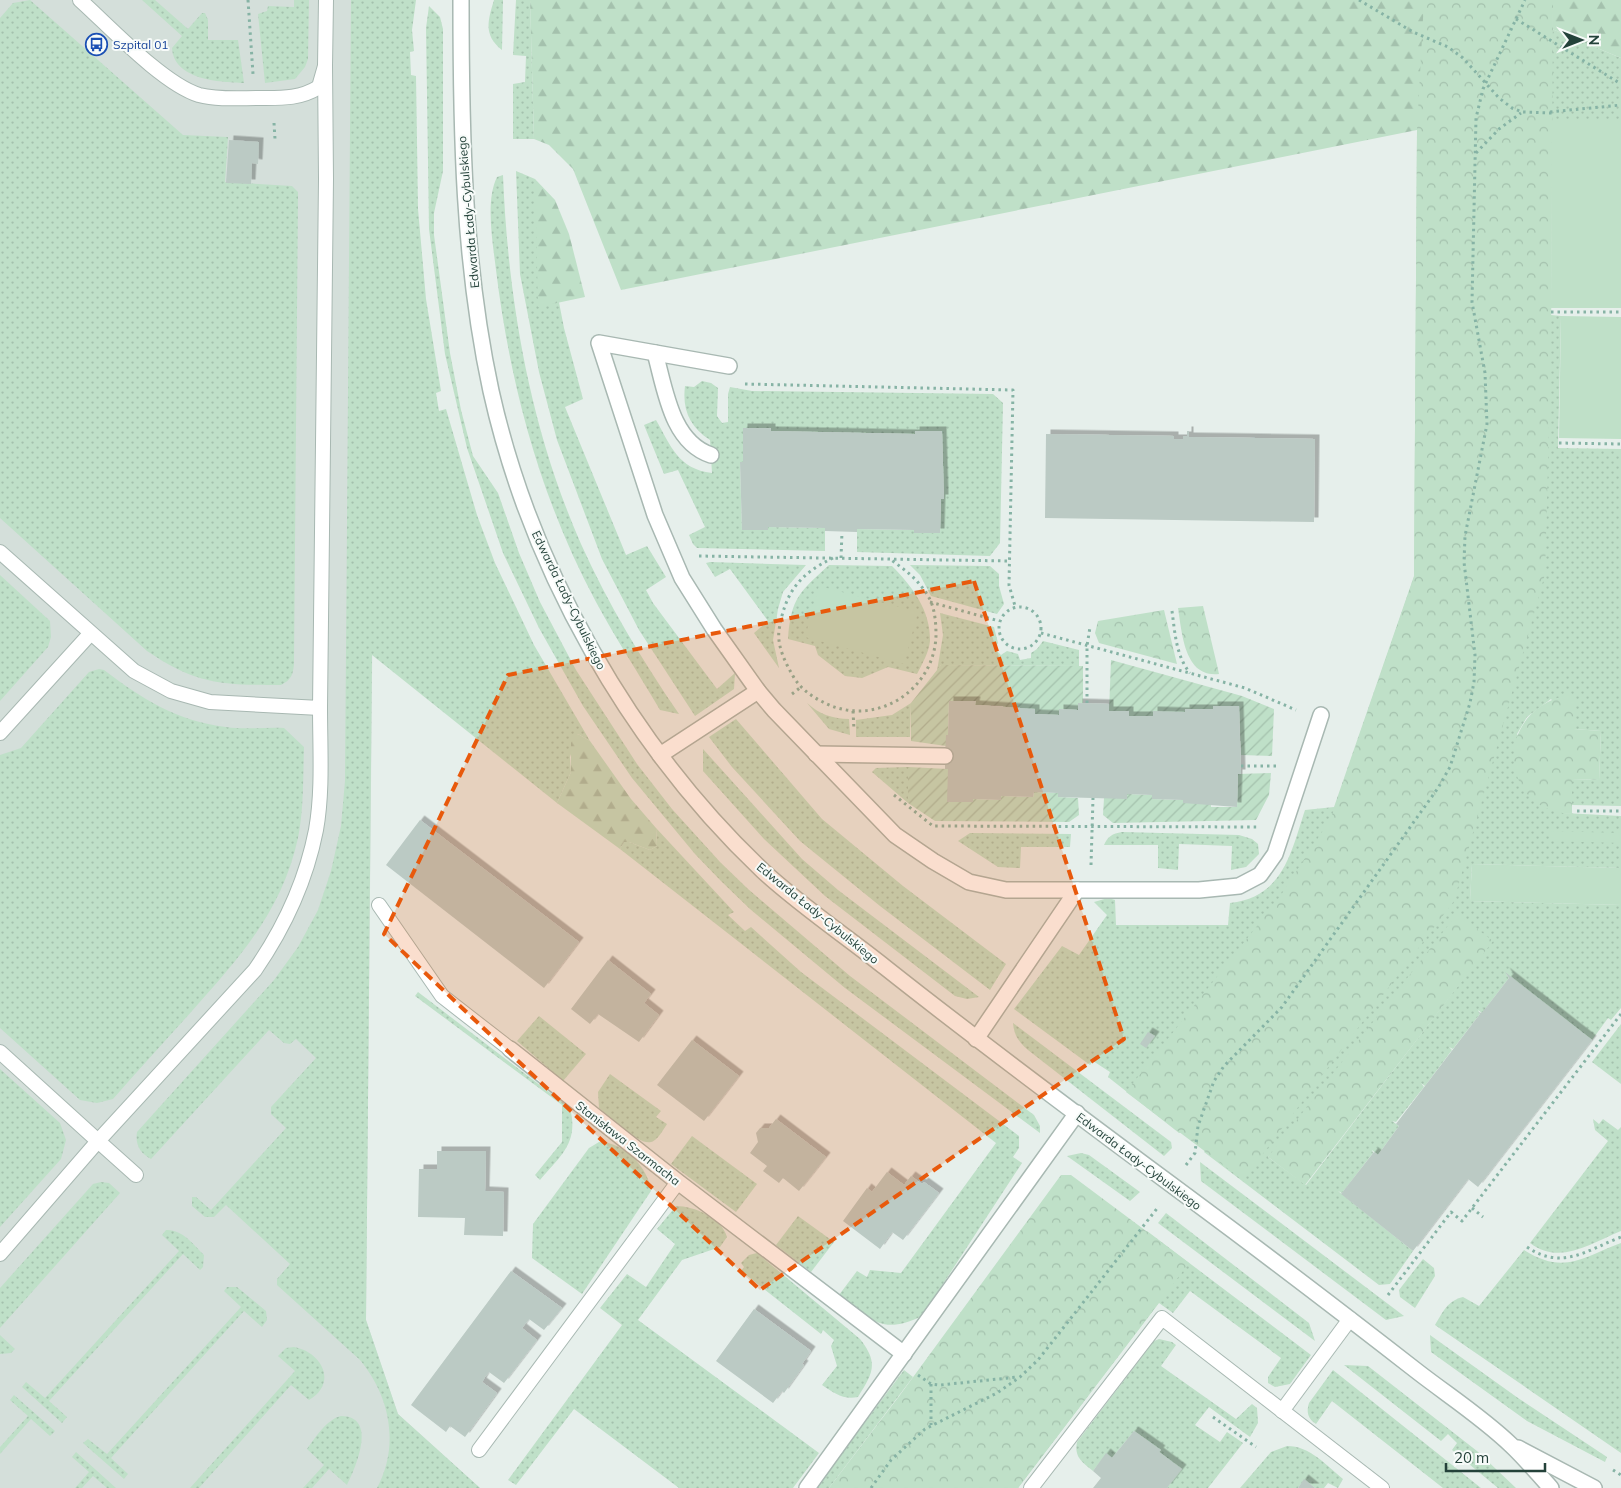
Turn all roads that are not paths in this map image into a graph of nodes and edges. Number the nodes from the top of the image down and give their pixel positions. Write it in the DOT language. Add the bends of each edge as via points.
graph roads {
  1 [pos="80,0"];
  2 [pos="326,0"];
  3 [pos="461,0"];
  4 [pos="325,66"];
  5 [pos="655,353"];
  6 [pos="729,366"];
  7 [pos="711,456"];
  8 [pos="0,552"];
  9 [pos="90,634"];
  10 [pos="758,691"];
  11 [pos="320,708"];
  12 [pos="1320,718"];
  13 [pos="0,732"];
  14 [pos="816,754"];
  15 [pos="660,755"];
  16 [pos="945,756"];
  17 [pos="1084,890"];
  18 [pos="379,905"];
  19 [pos="976,1039"];
  20 [pos="510,1049"];
  21 [pos="0,1052"];
  22 [pos="1077,1114"];
  23 [pos="98,1141"];
  24 [pos="136,1175"];
  25 [pos="678,1182"];
  26 [pos="0,1254"];
  27 [pos="1350,1319"];
  28 [pos="902,1358"];
  29 [pos="1282,1411"];
  30 [pos="1510,1444"];
  31 [pos="479,1450"];
  32 [pos="807,1488"];
  33 [pos="1031,1488"];
  34 [pos="1382,1488"];
  35 [pos="1551,1488"];
  36 [pos="1594,1488"];
  1 -- 4 [label="lane" via="175,84 197,94 212,98 292,98 307,95 319,87"];
  2 -- 4 [label="lane"];
  3 -- 15 [label="street, Edwarda Łady-Cybulskiego" via="467,227 478,319 503,437 528,514 573,614 606,678"];
  4 -- 11 [label="lane"];
  5 -- 6 [label="street"];
  5 -- 7 [label="street" via="671,410 685,438 695,448"];
  5 -- 10 [label="street" via="599,343 654,515 682,578"];
  8 -- 9 [label="lane"];
  9 -- 11 [label="lane" via="134,672 171,692 210,702"];
  9 -- 13 [label="lane"];
  10 -- 14 [label="street"];
  10 -- 15 [label="street"];
  11 -- 23 [label="lane" via="316,829 307,866 275,941 255,970"];
  12 -- 17 [label="street" via="1275,854 1260,875 1239,886 1209,889"];
  14 -- 16 [label="street"];
  14 -- 17 [label="street" via="895,835 970,882 1006,890"];
  15 -- 19 [label="street, Edwarda Łady-Cybulskiego" via="702,806 765,872"];
  17 -- 19 [label="street"];
  18 -- 20 [label="lane, Stanisława Szarmacha" via="442,996"];
  19 -- 22 [label="street, Edwarda Łady-Cybulskiego"];
  20 -- 25 [label="street, Stanisława Szarmacha"];
  21 -- 23 [label="lane"];
  22 -- 27 [label="street, Edwarda Łady-Cybulskiego"];
  22 -- 28 [label="street"];
  23 -- 24 [label="lane"];
  23 -- 26 [label="lane"];
  25 -- 28 [label="street, Stanisława Szarmacha"];
  25 -- 31 [label="lane"];
  27 -- 29 [label="lane"];
  27 -- 30 [label="street, Edwarda Łady-Cybulskiego"];
  28 -- 32 [label="street"];
  29 -- 33 [label="lane" via="1162,1318"];
  29 -- 34 [label="lane"];
  30 -- 35 [label="street, Edwarda Łady-Cybulskiego"];
  30 -- 36 [label="street, Edwarda Łady-Cybulskiego"];
}
